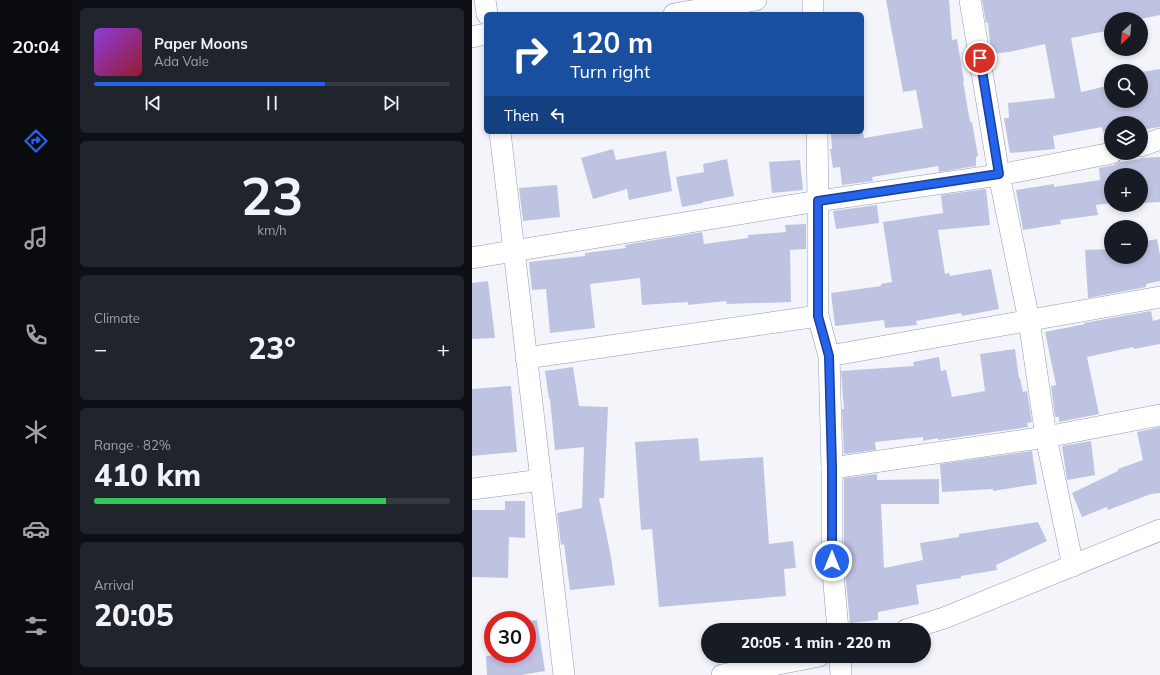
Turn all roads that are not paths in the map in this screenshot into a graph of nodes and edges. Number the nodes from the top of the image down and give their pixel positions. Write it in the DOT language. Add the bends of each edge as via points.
graph roads {
  1 [pos="485,0"];
  2 [pos="756,0"];
  3 [pos="813,0"];
  4 [pos="970,0"];
  5 [pos="487,12"];
  6 [pos="686,12"];
  7 [pos="813,12"];
  8 [pos="484,34"];
  9 [pos="472,37"];
  10 [pos="500,134"];
  11 [pos="816,134"];
  12 [pos="1160,139"];
  13 [pos="1148,143"];
  14 [pos="1104,154"];
  15 [pos="999,174"];
  16 [pos="818,201"];
  17 [pos="513,250"];
  18 [pos="472,258"];
  19 [pos="1160,297"];
  20 [pos="818,316"];
  21 [pos="1029,320"];
  22 [pos="829,356"];
  23 [pos="526,358"];
  24 [pos="1160,415"];
  25 [pos="1046,438"];
  26 [pos="832,468"];
  27 [pos="541,480"];
  28 [pos="472,489"];
  29 [pos="1160,530"];
  30 [pos="1073,566"];
  31 [pos="837,623"];
  32 [pos="928,623"];
  33 [pos="783,663"];
  34 [pos="840,663"];
  35 [pos="564,675"];
  36 [pos="722,675"];
  37 [pos="841,675"];
  1 -- 5 [label="street"];
  2 -- 6 [label="street"];
  3 -- 7 [label="street"];
  4 -- 15 [label="street"];
  8 -- 9 [label="street"];
  10 -- 17 [label="street"];
  11 -- 16 [label="street"];
  12 -- 13 [label="street"];
  14 -- 15 [label="street"];
  15 -- 16 [label="street"];
  15 -- 21 [label="street"];
  16 -- 17 [label="street"];
  16 -- 20 [label="street"];
  17 -- 18 [label="street"];
  17 -- 23 [label="street"];
  19 -- 21 [label="street"];
  20 -- 22 [label="street"];
  20 -- 23 [label="street"];
  21 -- 22 [label="street"];
  21 -- 25 [label="street"];
  22 -- 26 [label="street"];
  23 -- 27 [label="street"];
  24 -- 25 [label="street"];
  25 -- 26 [label="street"];
  25 -- 30 [label="street"];
  26 -- 31 [label="street" via="832,561"];
  27 -- 28 [label="street"];
  27 -- 35 [label="street"];
  29 -- 30 [label="street"];
  30 -- 32 [label="street"];
  33 -- 36 [label="street"];
  34 -- 37 [label="street"];
}
